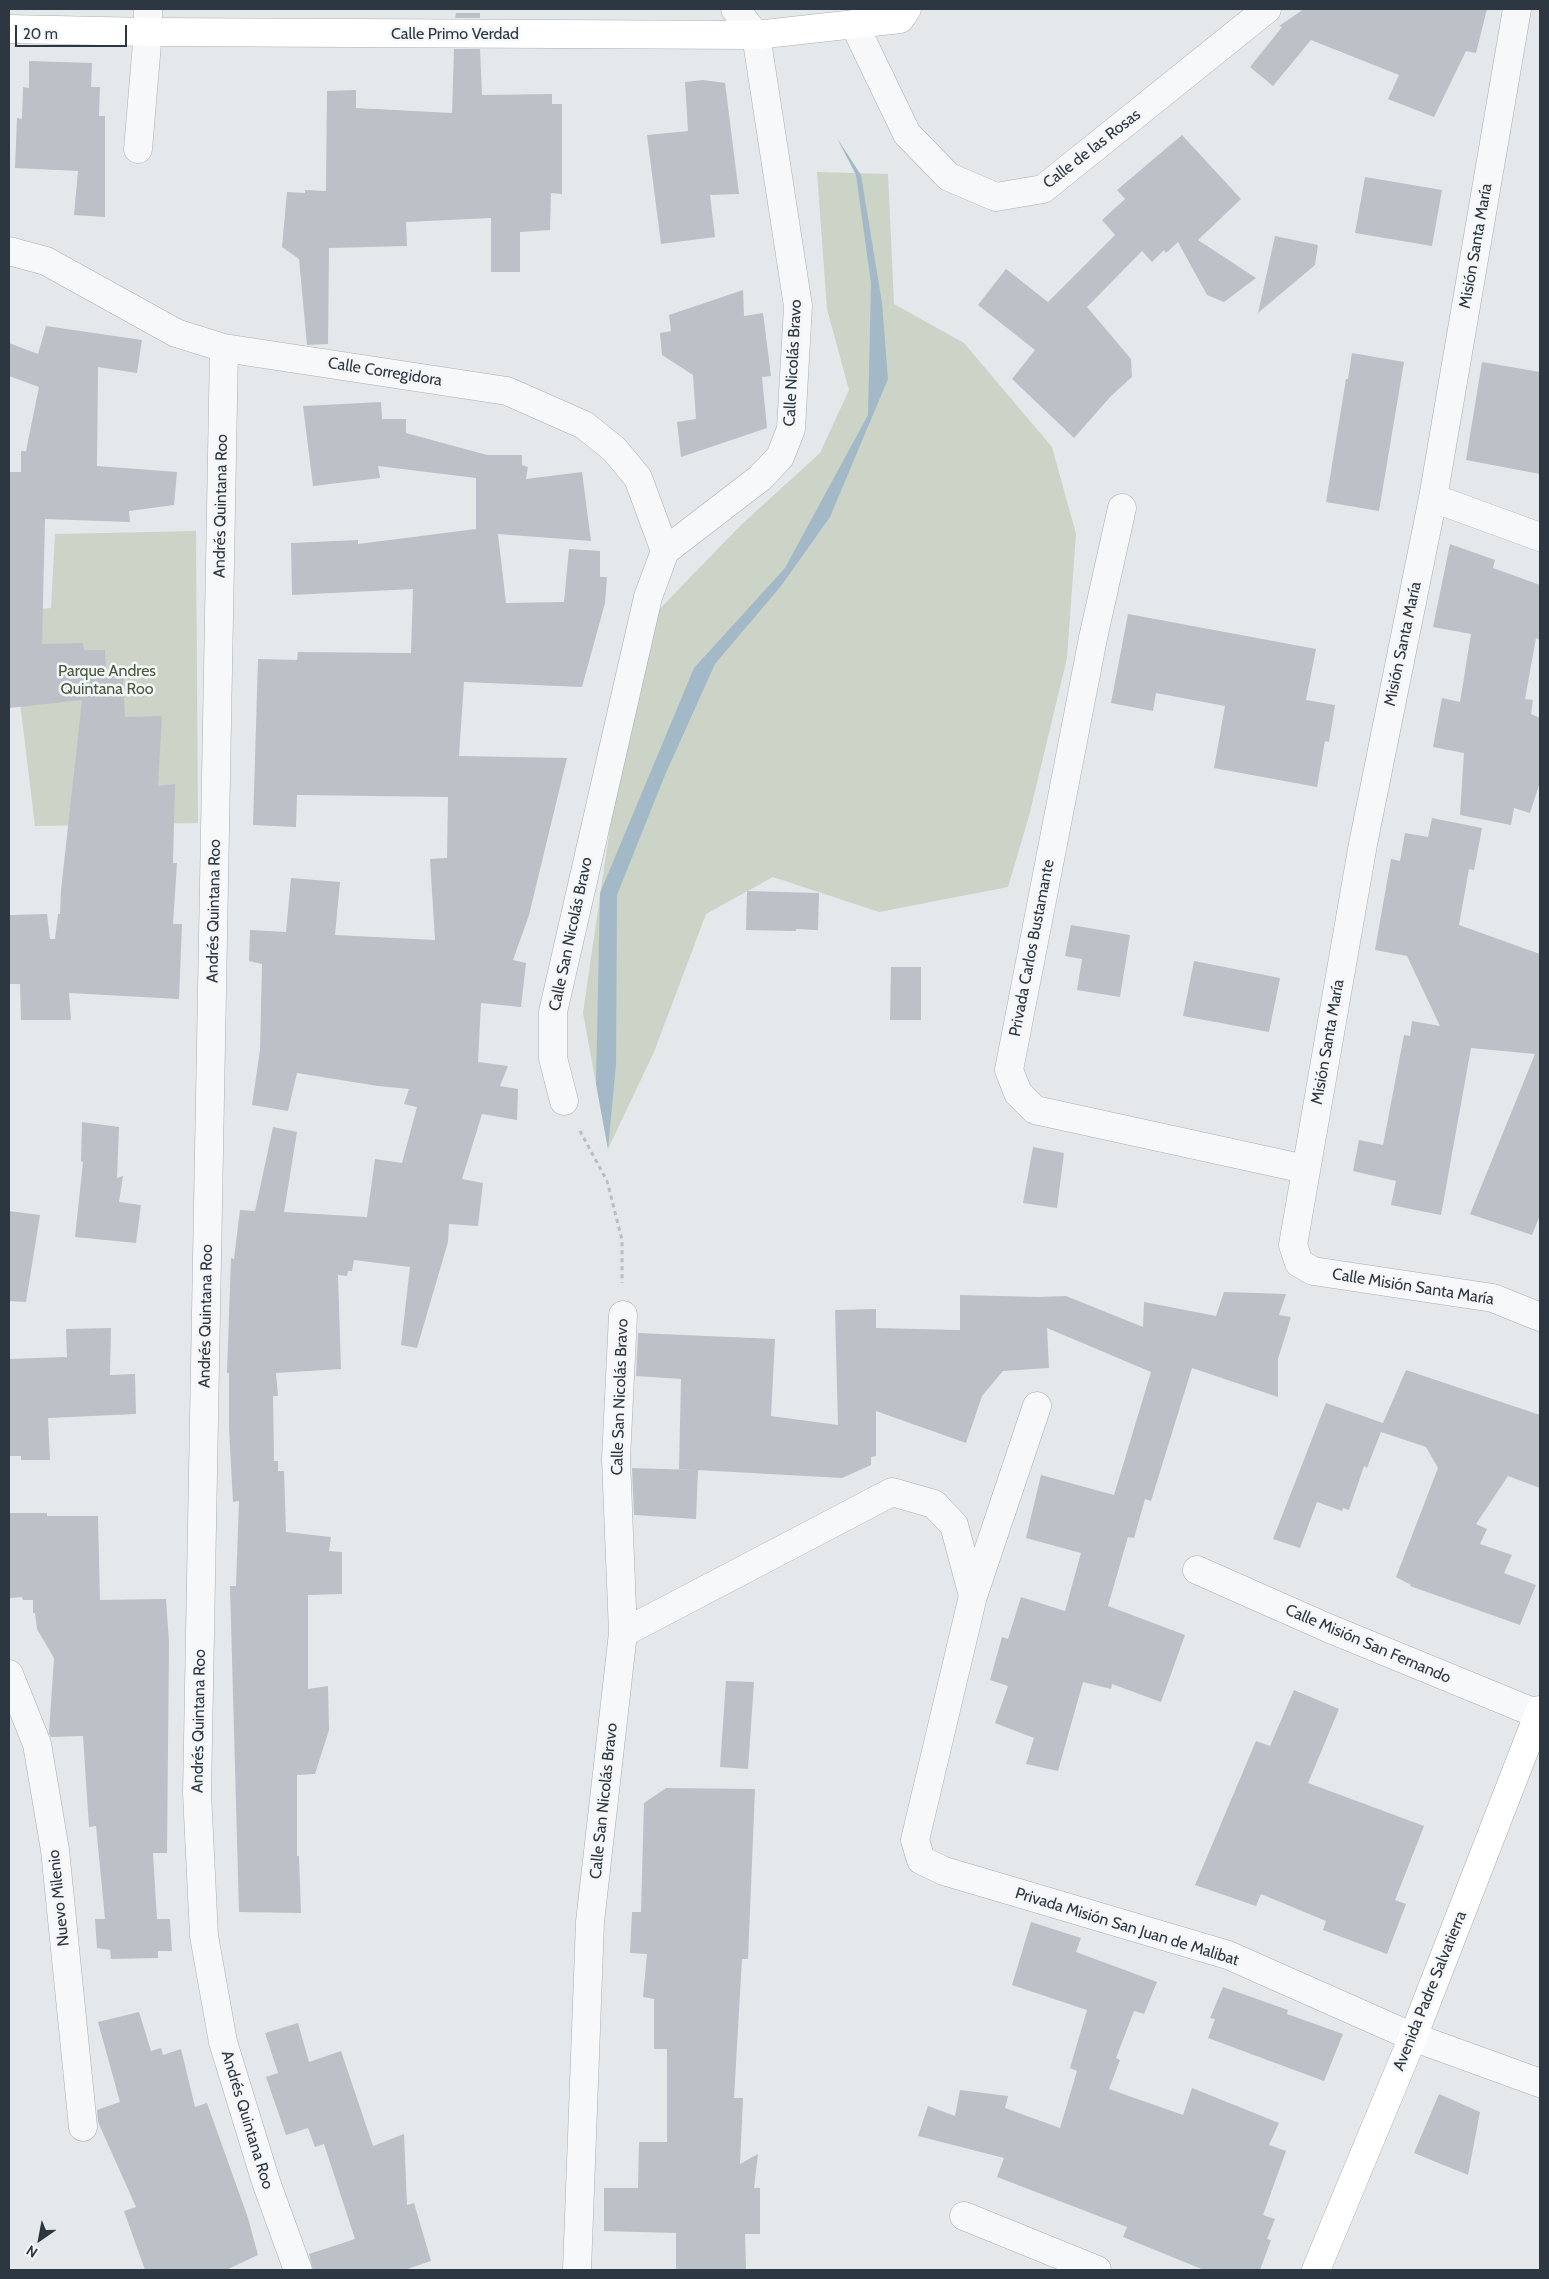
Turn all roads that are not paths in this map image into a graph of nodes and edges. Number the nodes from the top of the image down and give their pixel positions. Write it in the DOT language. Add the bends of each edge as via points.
graph roads {
  1 [pos="736,9"];
  2 [pos="1267,9"];
  3 [pos="1517,9"];
  4 [pos="903,14"];
  5 [pos="148,20"];
  6 [pos="854,24"];
  7 [pos="9,29"];
  8 [pos="756,35"];
  9 [pos="138,149"];
  10 [pos="9,232"];
  11 [pos="9,252"];
  12 [pos="46,261"];
  13 [pos="224,348"];
  14 [pos="1433,498"];
  15 [pos="1122,508"];
  16 [pos="1540,538"];
  17 [pos="665,551"];
  18 [pos="564,1101"];
  19 [pos="1305,1169"];
  20 [pos="1313,1271"];
  21 [pos="622,1315"];
  22 [pos="1540,1317"];
  23 [pos="1037,1406"];
  24 [pos="1197,1570"];
  25 [pos="973,1596"];
  26 [pos="623,1633"];
  27 [pos="9,1674"];
  28 [pos="1540,1713"];
  29 [pos="1413,2036"];
  30 [pos="1540,2083"];
  31 [pos="83,2127"];
  32 [pos="964,2216"];
  33 [pos="298,2270"];
  34 [pos="577,2270"];
  35 [pos="1097,2270"];
  36 [pos="1316,2270"];
  1 -- 8 [label="street, Calle Nicolás Bravo"];
  2 -- 6 [label="street, Calle de las Rosas" via="1043,190 996,197 949,176 907,134"];
  3 -- 14 [label="street, Misión Santa María"];
  4 -- 6 [label="street, Calle Primo Verdad"];
  5 -- 7 [label="street, Calle Primo Verdad"];
  5 -- 8 [label="street, Calle Primo Verdad"];
  5 -- 9 [label="street"];
  6 -- 8 [label="street, Calle Primo Verdad"];
  8 -- 17 [label="street, Calle Nicolás Bravo" via="798,306 791,429 780,458 760,478"];
  10 -- 12 [label="street, Calle Corregidora"];
  11 -- 12 [label="street, Calle Corregidora"];
  12 -- 13 [label="street, Calle Corregidora" via="176,333"];
  13 -- 17 [label="street, Calle Corregidora" via="507,391 584,425 614,449 638,478"];
  13 -- 33 [label="street, Andrés Quintana Roo" via="197,1792 204,1936 223,2042 266,2182"];
  14 -- 16 [label="street"];
  14 -- 19 [label="street, Misión Santa María" via="1363,844"];
  15 -- 19 [label="street, Privada Carlos Bustamante" via="1092,638 1009,1070 1018,1093 1035,1110"];
  17 -- 18 [label="street, Calle San Nicolás Bravo" via="648,597 553,1012 553,1058"];
  19 -- 20 [label="street, Misión Santa María" via="1293,1245 1299,1262"];
  20 -- 22 [label="street, Calle Misión Santa María" via="1493,1298"];
  21 -- 26 [label="street, Calle San Nicolás Bravo" via="616,1459"];
  23 -- 25 [label="street"];
  24 -- 28 [label="street, Calle Misión San Fernando" via="1328,1628"];
  25 -- 26 [label="street" via="954,1525 934,1504 892,1492"];
  25 -- 29 [label="street, Privada Misión San Juan de Malibat" via="915,1840 921,1860 944,1871 1228,1955"];
  26 -- 34 [label="street, Calle San Nicolás Bravo" via="590,1922"];
  27 -- 31 [label="street, Nuevo Milenio" via="37,1744 55,1850"];
  28 -- 29 [label="street, Avenida Padre Salvatierra"];
  29 -- 30 [label="street, Privada Misión San Juan de Malibat"];
  29 -- 36 [label="street, Avenida Padre Salvatierra"];
  32 -- 35 [label="street"];
}
